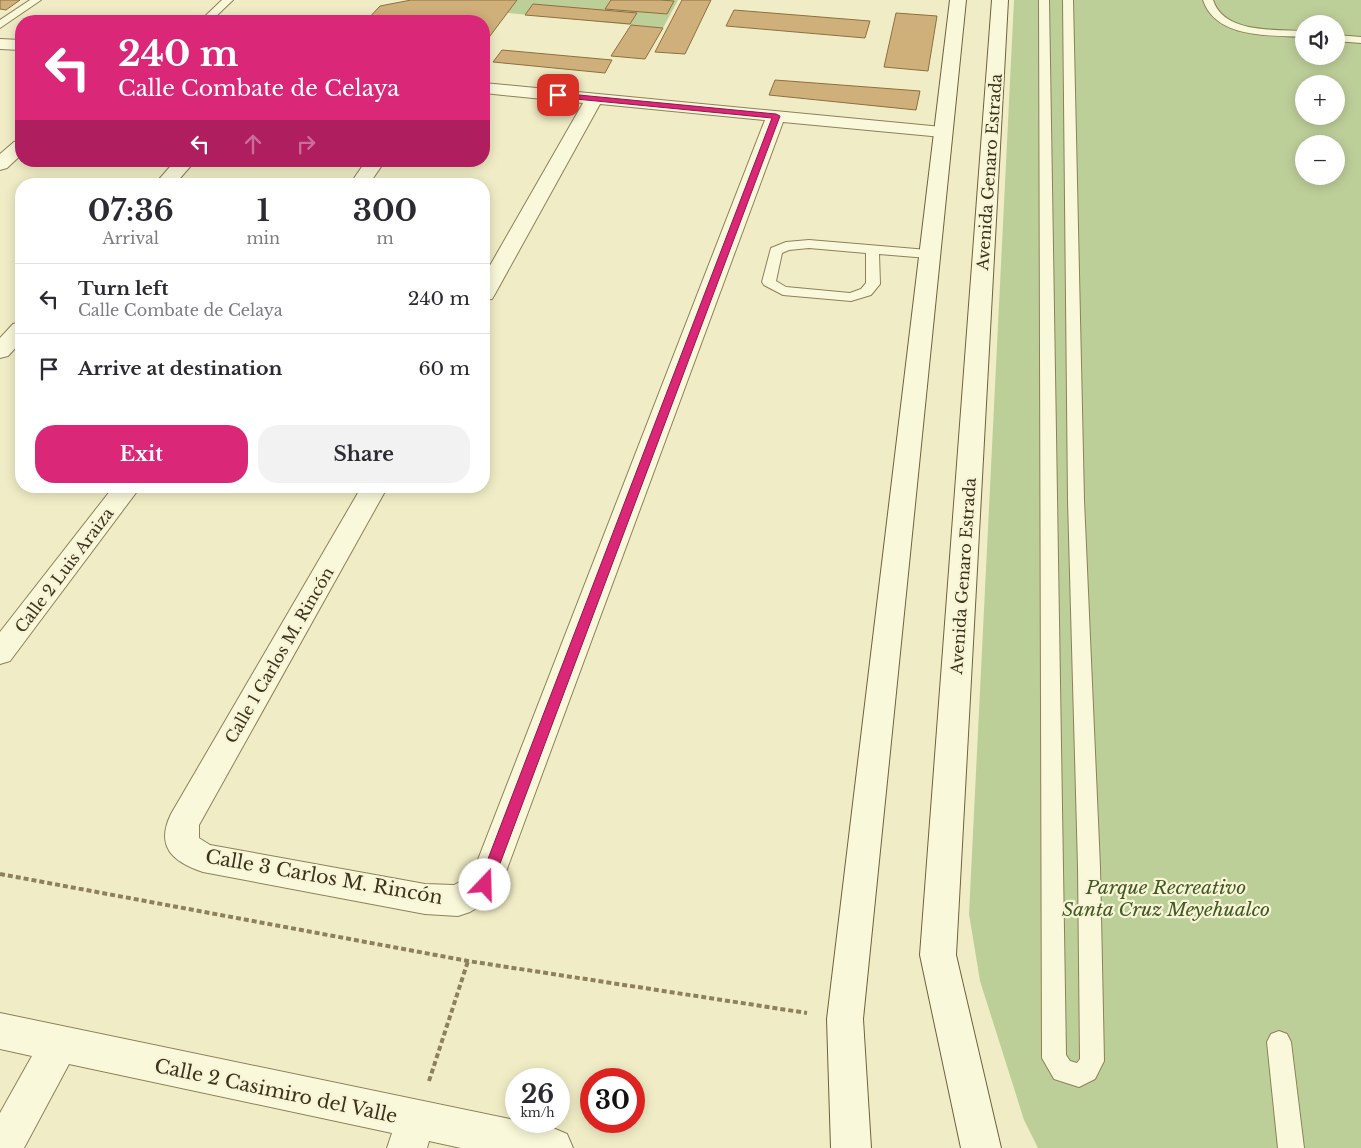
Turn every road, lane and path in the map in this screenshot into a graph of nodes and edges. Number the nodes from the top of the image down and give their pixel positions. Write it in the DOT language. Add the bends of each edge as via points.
graph roads {
  1 [pos="36,0"];
  2 [pos="228,0"];
  3 [pos="958,0"];
  4 [pos="1000,0"];
  5 [pos="1044,0"];
  6 [pos="1068,0"];
  7 [pos="1208,0"];
  8 [pos="212,15"];
  9 [pos="0,25"];
  10 [pos="1295,33"];
  11 [pos="1345,39"];
  12 [pos="1361,40"];
  13 [pos="0,44"];
  14 [pos="15,45"];
  15 [pos="490,89"];
  16 [pos="594,99"];
  17 [pos="776,116"];
  18 [pos="942,132"];
  19 [pos="15,151"];
  20 [pos="0,164"];
  21 [pos="180,167"];
  22 [pos="371,167"];
  23 [pos="170,178"];
  24 [pos="363,178"];
  25 [pos="872,249"];
  26 [pos="928,254"];
  27 [pos="490,283"];
  28 [pos="15,335"];
  29 [pos="0,351"];
  30 [pos="123,493"];
  31 [pos="371,493"];
  32 [pos="0,653"];
  33 [pos="183,824"];
  34 [pos="0,874"];
  35 [pos="468,961"];
  36 [pos="845,1019"];
  37 [pos="0,1031"];
  38 [pos="1279,1042"];
  39 [pos="59,1044"];
  40 [pos="412,1134"];
  41 [pos="2,1148"];
  42 [pos="553,1148"];
  43 [pos="851,1148"];
  44 [pos="981,1148"];
  45 [pos="1291,1148"];
  1 -- 9 [label="lane"];
  2 -- 8 [label="lane"];
  3 -- 18 [label="street"];
  4 -- 44 [label="street, Avenida Genaro Estrada" via="938,955"];
  5 -- 6 [label="lane" via="1054,1058 1064,1071 1079,1075 1092,1061 1089,857 1076,500"];
  7 -- 10 [label="lane" via="1212,10 1226,23"];
  11 -- 12 [label="lane"];
  13 -- 14 [label="street"];
  15 -- 16 [label="street"];
  16 -- 17 [label="street"];
  16 -- 27 [label="street"];
  17 -- 18 [label="street"];
  17 -- 33 [label="street, Calle 3 Carlos M. Rincón" via="485,885 458,901 425,899 203,858 182,845"];
  18 -- 26 [label="street"];
  19 -- 20 [label="street"];
  21 -- 23 [label="street"];
  22 -- 24 [label="street"];
  25 -- 25 [label="lane" via="873,284 859,295 783,291 769,282 776,251 786,246 809,244"];
  25 -- 26 [label="lane"];
  26 -- 36 [label="street"];
  28 -- 29 [label="street"];
  30 -- 32 [label="street, Calle 2 Luis Araiza"];
  31 -- 33 [label="street, Calle 1 Carlos M. Rincón"];
  34 -- 35 [label="path"];
  35 -- 36 [label="path"];
  35 -- 40 [label="path"];
  36 -- 43 [label="street"];
  37 -- 39 [label="street, Calle 2 Casimiro del Valle"];
  38 -- 45 [label="lane"];
  39 -- 40 [label="street, Calle 2 Casimiro del Valle"];
  39 -- 41 [label="street"];
  40 -- 42 [label="street, Calle 2 Casimiro del Valle"];
}
